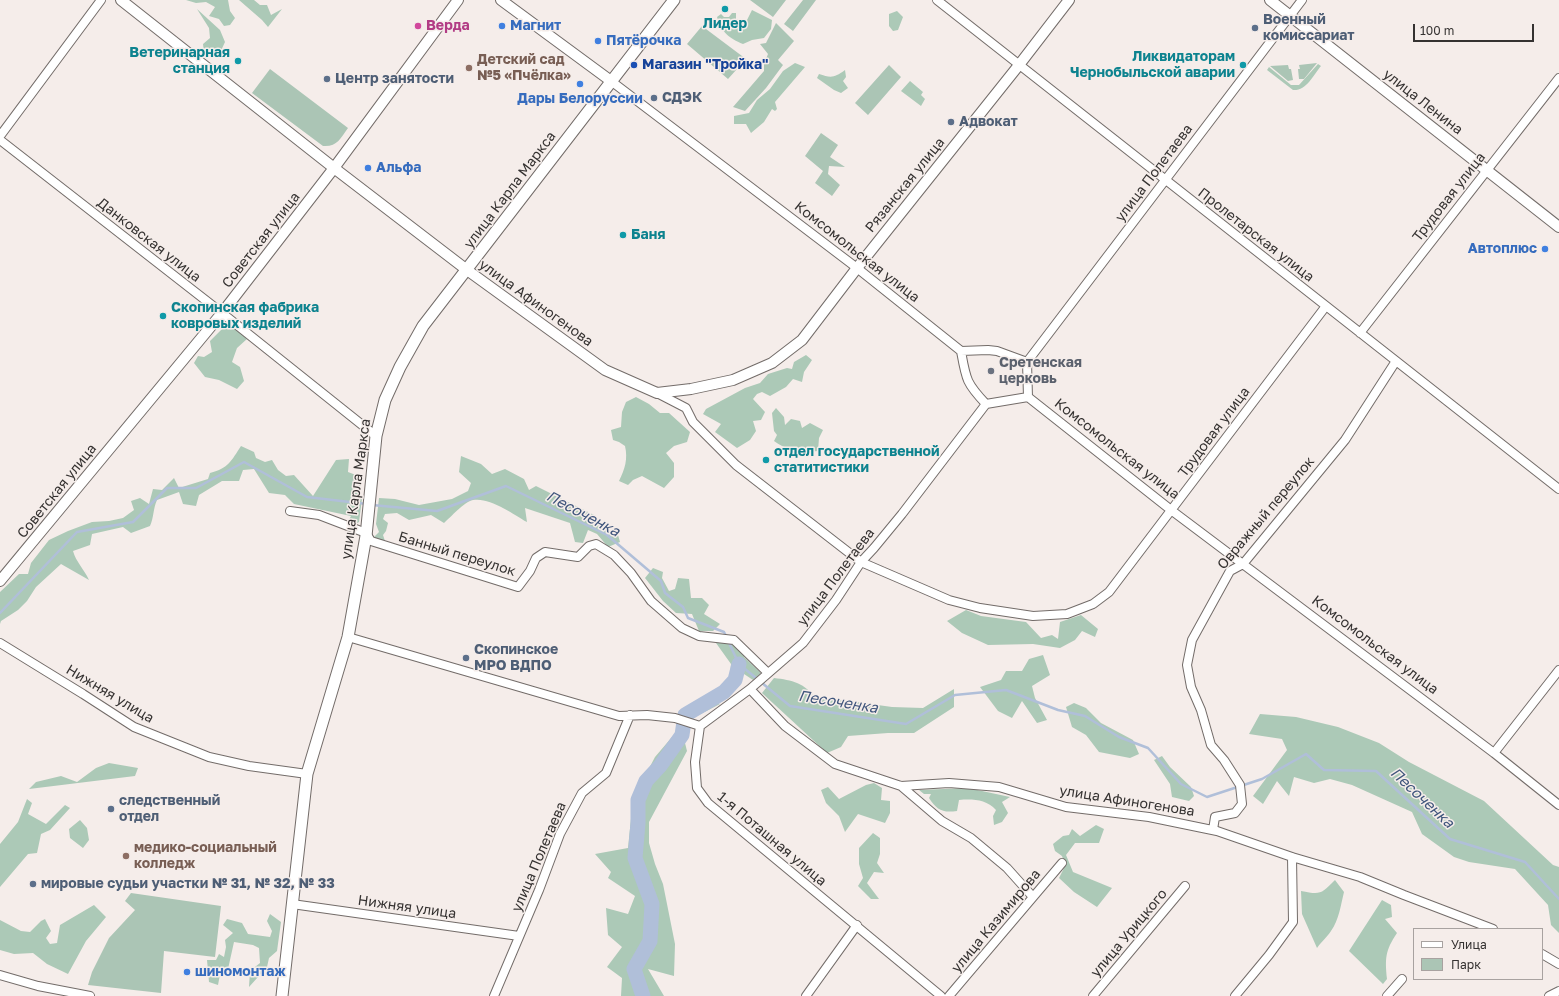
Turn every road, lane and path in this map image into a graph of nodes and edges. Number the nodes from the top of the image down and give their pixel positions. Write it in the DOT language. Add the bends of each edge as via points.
graph roads {
  1 [pos="101,0"];
  2 [pos="121,0"];
  3 [pos="458,0"];
  4 [pos="501,0"];
  5 [pos="674,0"];
  6 [pos="937,0"];
  7 [pos="1069,0"];
  8 [pos="1270,0"];
  9 [pos="1302,0"];
  10 [pos="1290,15"];
  11 [pos="1019,65"];
  12 [pos="1559,78"];
  13 [pos="611,81"];
  14 [pos="0,136"];
  15 [pos="0,140"];
  16 [pos="334,168"];
  17 [pos="1487,170"];
  18 [pos="1165,180"];
  19 [pos="1559,227"];
  20 [pos="857,268"];
  21 [pos="467,270"];
  22 [pos="1326,306"];
  23 [pos="222,313"];
  24 [pos="1360,333"];
  25 [pos="961,351"];
  26 [pos="1027,362"];
  27 [pos="1396,362"];
  28 [pos="657,393"];
  29 [pos="1028,397"];
  30 [pos="986,404"];
  31 [pos="376,436"];
  32 [pos="1559,489"];
  33 [pos="1171,510"];
  34 [pos="290,511"];
  35 [pos="366,533"];
  36 [pos="861,562"];
  37 [pos="1243,564"];
  38 [pos="1,578"];
  39 [pos="348,637"];
  40 [pos="0,644"];
  41 [pos="1559,670"];
  42 [pos="768,673"];
  43 [pos="750,689"];
  44 [pos="630,715"];
  45 [pos="700,726"];
  46 [pos="1494,753"];
  47 [pos="307,774"];
  48 [pos="900,786"];
  49 [pos="1559,805"];
  50 [pos="1213,830"];
  51 [pos="1292,857"];
  52 [pos="1062,863"];
  53 [pos="1185,886"];
  54 [pos="1033,897"];
  55 [pos="292,904"];
  56 [pos="857,925"];
  57 [pos="1490,928"];
  58 [pos="519,936"];
  59 [pos="1543,955"];
  60 [pos="1559,964"];
  61 [pos="0,975"];
  62 [pos="1402,979"];
  63 [pos="1559,991"];
  64 [pos="90,996"];
  65 [pos="282,996"];
  66 [pos="494,996"];
  67 [pos="806,996"];
  68 [pos="941,996"];
  69 [pos="949,996"];
  70 [pos="1093,996"];
  71 [pos="1235,996"];
  72 [pos="1387,996"];
  73 [pos="1549,996"];
  1 -- 14 [label="street"];
  2 -- 16 [label="street, улица Афиногенова"];
  3 -- 16 [label="street, Советская улица"];
  4 -- 13 [label="street, Комсомольская улица"];
  5 -- 13 [label="main road, улица Карла Маркса"];
  6 -- 11 [label="street, Пролетарская улица"];
  7 -- 11 [label="street, Рязанская улица"];
  8 -- 10 [label="street, улица Ленина"];
  9 -- 10 [label="street, улица Полетаева"];
  10 -- 17 [label="street, улица Ленина"];
  10 -- 18 [label="street, улица Полетаева"];
  11 -- 18 [label="street, Пролетарская улица"];
  11 -- 20 [label="street, Рязанская улица"];
  12 -- 17 [label="street, Трудовая улица"];
  13 -- 20 [label="street, Комсомольская улица"];
  13 -- 21 [label="main road, улица Карла Маркса"];
  15 -- 23 [label="street, Данковская улица"];
  16 -- 21 [label="street, улица Афиногенова"];
  16 -- 23 [label="street, Советская улица"];
  17 -- 19 [label="street, улица Ленина"];
  17 -- 24 [label="street, Трудовая улица"];
  18 -- 22 [label="street, Пролетарская улица"];
  18 -- 26 [label="street, улица Полетаева"];
  20 -- 25 [label="street, Комсомольская улица"];
  20 -- 28 [label="street, Рязанская улица" via="802,340 772,363 733,380 691,390"];
  21 -- 28 [label="street, улица Афиногенова" via="605,370"];
  21 -- 31 [label="main road, улица Карла Маркса" via="423,326 400,367 385,400"];
  22 -- 24 [label="street, Пролетарская улица"];
  22 -- 33 [label="street, Трудовая улица"];
  23 -- 31 [label="street, Данковская улица"];
  23 -- 38 [label="street, Советская улица"];
  24 -- 27 [label="street, Пролетарская улица"];
  25 -- 26 [label="street" via="997,351"];
  25 -- 30 [label="street" via="965,376"];
  26 -- 29 [label="street"];
  27 -- 32 [label="street, Пролетарская улица"];
  27 -- 37 [label="street, Овражный переулок" via="1345,440"];
  28 -- 36 [label="street, улица Афиногенова" via="686,408 693,422 736,465"];
  29 -- 30 [label="street"];
  29 -- 33 [label="street, Комсомольская улица"];
  30 -- 36 [label="street, улица Полетаева" via="902,514"];
  31 -- 35 [label="main road, улица Карла Маркса"];
  33 -- 36 [label="street, Трудовая улица" via="1109,592 1093,604 1067,614 1033,616 980,608 949,600"];
  33 -- 37 [label="street, Комсомольская улица"];
  34 -- 35 [label="street, Банный переулок" via="319,515"];
  35 -- 39 [label="main road, улица Карла Маркса"];
  35 -- 42 [label="street, Банный переулок" via="371,541 518,587 536,558 545,552 578,557 589,546 596,544 614,555 651,601 682,628 699,636 734,640"];
  36 -- 42 [label="street, улица Полетаева" via="803,643"];
  37 -- 46 [label="street, Комсомольская улица"];
  37 -- 50 [label="street, Овражный переулок" via="1230,571 1192,640 1187,665 1191,686 1211,745 1240,785 1242,804 1235,813 1215,817"];
  39 -- 44 [label="street" via="619,716"];
  39 -- 47 [label="main road, улица Карла Маркса"];
  40 -- 47 [label="street, Нижняя улица" via="134,727 209,757 249,766"];
  41 -- 46 [label="street"];
  42 -- 43 [label="street, улица Полетаева"];
  43 -- 45 [label="street, улица Полетаева"];
  43 -- 48 [label="street, улица Афиногенова" via="785,726 835,764"];
  44 -- 45 [label="street" via="646,714 675,718"];
  44 -- 58 [label="street, улица Полетаева" via="606,773 582,793 560,834"];
  45 -- 56 [label="street, 1-я Поташная улица" via="695,762 697,788 708,803"];
  46 -- 49 [label="street, Комсомольская улица"];
  47 -- 55 [label="main road, улица Карла Маркса"];
  48 -- 50 [label="street, улица Афиногенова" via="949,783 999,787 1066,807 1149,817"];
  48 -- 54 [label="street" via="942,821 971,838 1007,868"];
  50 -- 51 [label="street, улица Афиногенова"];
  51 -- 57 [label="street, улица Афиногенова" via="1360,877"];
  51 -- 71 [label="street" via="1293,922"];
  52 -- 54 [label="street, улица Казимирова"];
  53 -- 70 [label="street, улица Урицкого"];
  54 -- 69 [label="street, улица Казимирова"];
  55 -- 58 [label="street, Нижняя улица"];
  55 -- 65 [label="main road, улица Карла Маркса"];
  56 -- 67 [label="street"];
  56 -- 68 [label="street, 1-я Поташная улица"];
  58 -- 66 [label="street, улица Полетаева"];
  59 -- 60 [label="street"];
  61 -- 64 [label="street" via="38,986"];
  62 -- 72 [label="street"];
  63 -- 73 [label="street"];
}
